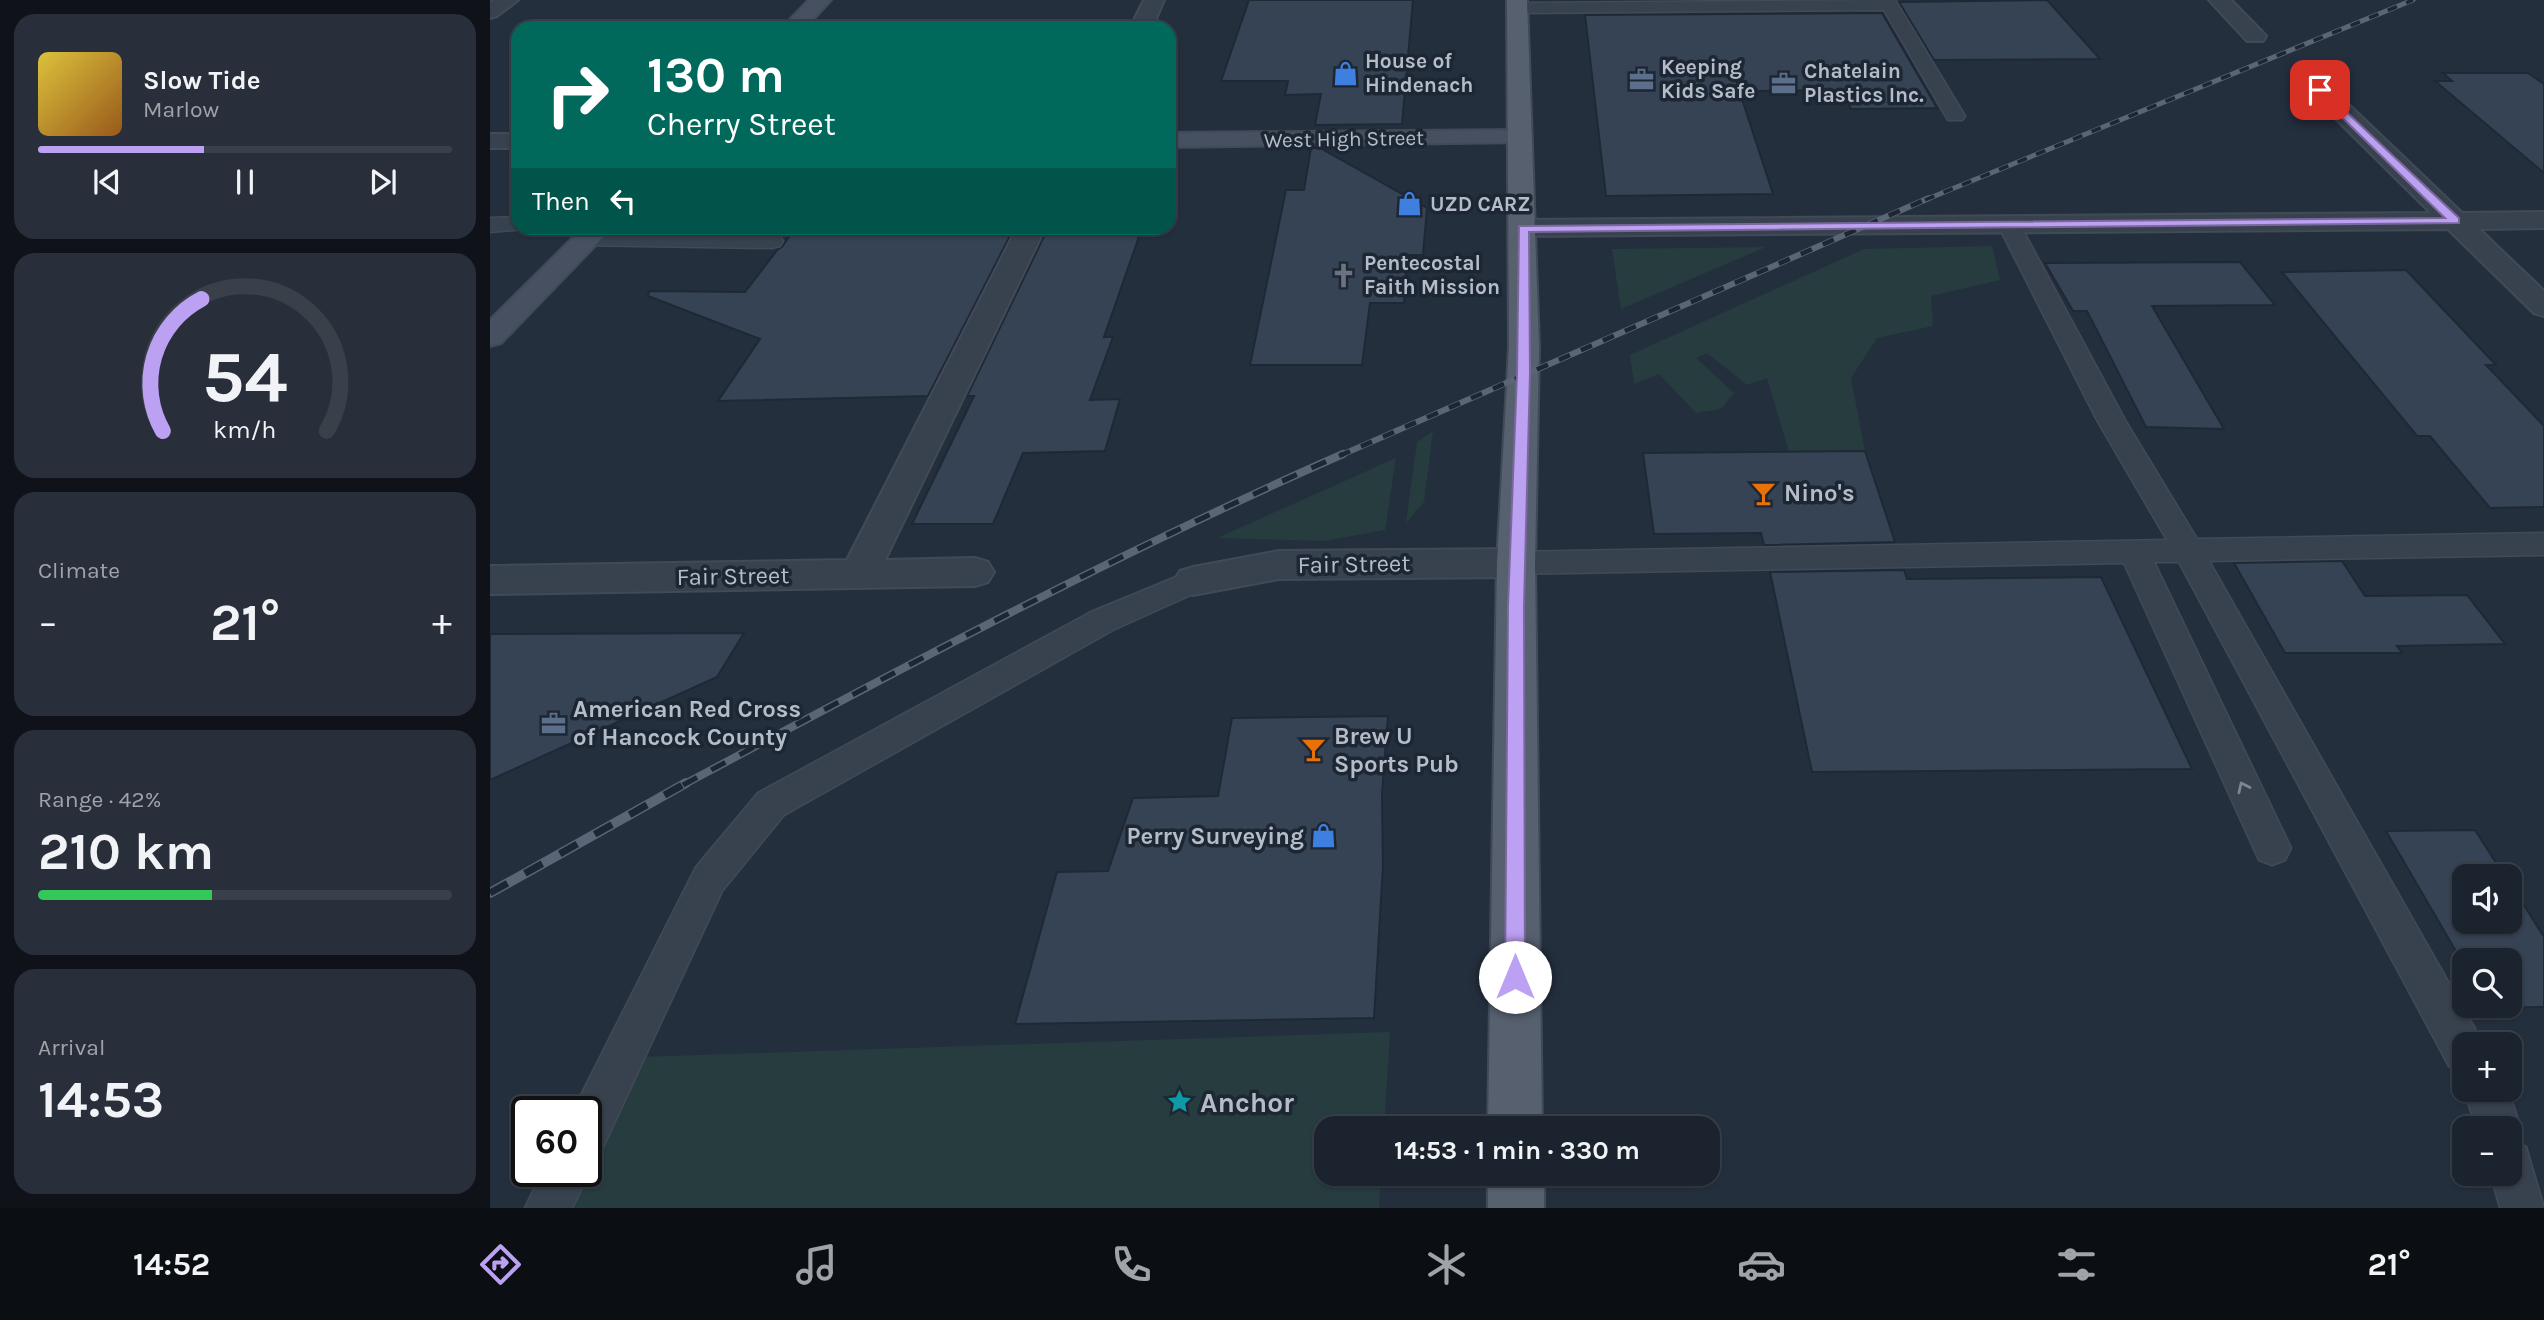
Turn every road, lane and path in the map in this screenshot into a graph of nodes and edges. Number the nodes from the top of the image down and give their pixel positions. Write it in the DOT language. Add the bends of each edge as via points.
graph roads {
  1 [pos="508,0"];
  2 [pos="821,0"];
  3 [pos="1154,0"];
  4 [pos="2219,0"];
  5 [pos="1888,3"];
  6 [pos="1517,4"];
  7 [pos="490,12"];
  8 [pos="800,21"];
  9 [pos="1144,21"];
  10 [pos="2255,36"];
  11 [pos="2320,90"];
  12 [pos="1955,116"];
  13 [pos="1519,137"];
  14 [pos="490,141"];
  15 [pos="511,141"];
  16 [pos="1176,141"];
  17 [pos="2544,220"];
  18 [pos="2455,221"];
  19 [pos="511,224"];
  20 [pos="490,225"];
  21 [pos="2009,225"];
  22 [pos="1523,228"];
  23 [pos="591,235"];
  24 [pos="618,235"];
  25 [pos="1028,235"];
  26 [pos="772,241"];
  27 [pos="2544,307"];
  28 [pos="490,337"];
  29 [pos="2544,544"];
  30 [pos="2189,552"];
  31 [pos="2135,553"];
  32 [pos="1516,563"];
  33 [pos="975,572"];
  34 [pos="859,574"];
  35 [pos="490,580"];
  36 [pos="1194,581"];
  37 [pos="2272,848"];
  38 [pos="2454,1032"];
  39 [pos="602,1100"];
  40 [pos="1515,1116"];
  41 [pos="1516,1186"];
  42 [pos="2517,1186"];
  43 [pos="559,1187"];
  44 [pos="548,1208"];
  45 [pos="1517,1208"];
  46 [pos="2523,1208"];
  1 -- 7 [label="street"];
  2 -- 8 [label="street"];
  3 -- 9 [label="street"];
  4 -- 10 [label="street"];
  5 -- 6 [label="lane"];
  5 -- 12 [label="lane"];
  6 -- 13 [label="main road"];
  11 -- 18 [label="street"];
  13 -- 16 [label="street, West High Street"];
  13 -- 22 [label="main road"];
  14 -- 15 [label="street"];
  17 -- 18 [label="street"];
  18 -- 21 [label="street"];
  18 -- 27 [label="street"];
  19 -- 20 [label="lane"];
  21 -- 22 [label="street"];
  21 -- 30 [label="lane" via="2111,420"];
  22 -- 32 [label="main road" via="1524,373"];
  23 -- 28 [label="street"];
  24 -- 26 [label="lane"];
  25 -- 34 [label="street"];
  29 -- 30 [label="lane"];
  30 -- 31 [label="lane"];
  30 -- 38 [label="lane"];
  31 -- 32 [label="lane"];
  37 -- 31 [label="lane, one-way"];
  32 -- 36 [label="street, Fair Street" via="1279,565"];
  32 -- 40 [label="main road"];
  33 -- 34 [label="street, Fair Street"];
  34 -- 35 [label="street, Fair Street"];
  36 -- 39 [label="lane" via="1102,621 771,804 709,879"];
  41 -- 45 [label="main road"];
  42 -- 46 [label="lane"];
  43 -- 44 [label="lane"];
}
